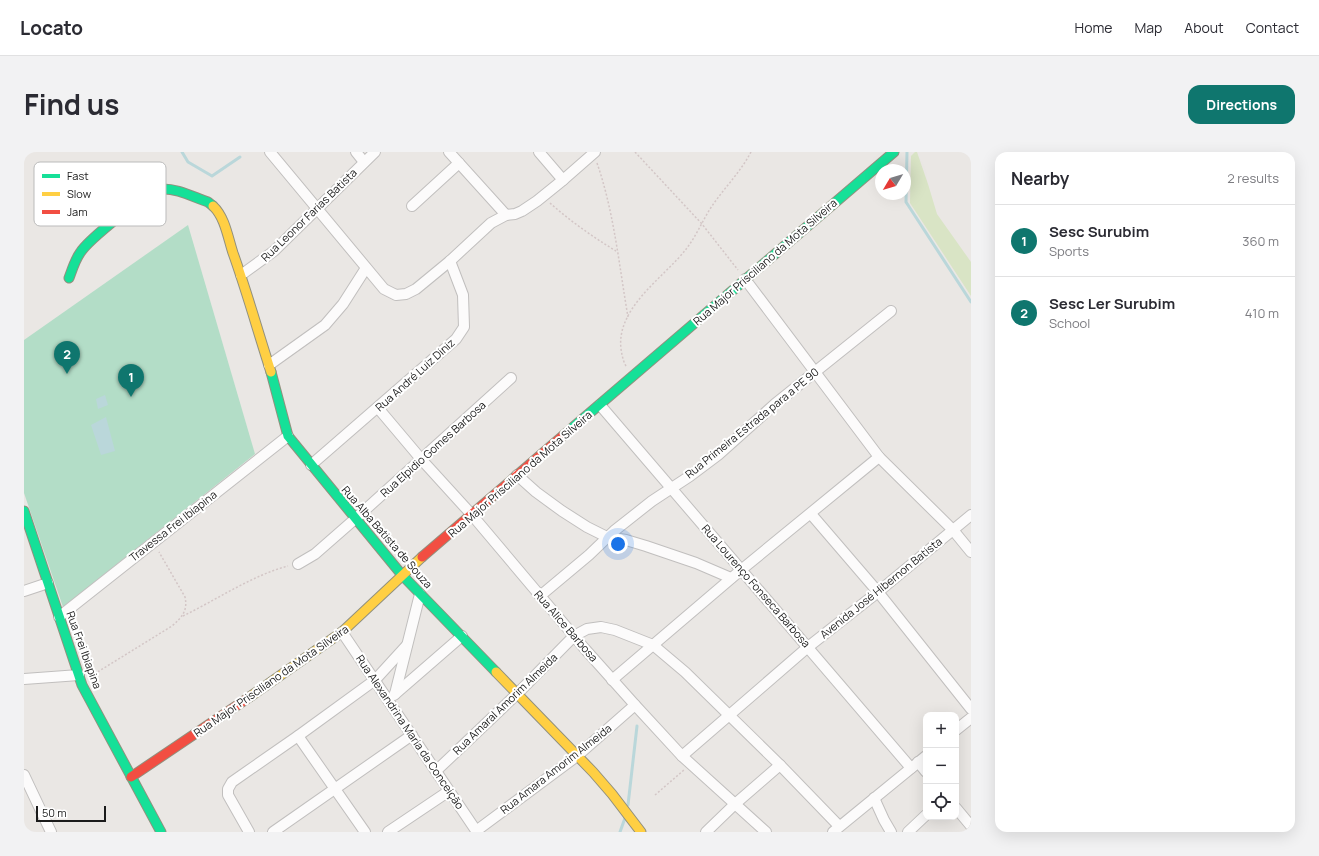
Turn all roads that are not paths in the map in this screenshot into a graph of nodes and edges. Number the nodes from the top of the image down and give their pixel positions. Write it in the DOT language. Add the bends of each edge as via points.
graph roads {
  1 [pos="270,152"];
  2 [pos="356,152"];
  3 [pos="375,152"];
  4 [pos="449,152"];
  5 [pos="539,152"];
  6 [pos="594,153"];
  7 [pos="891,153"];
  8 [pos="364,162"];
  9 [pos="459,163"];
  10 [pos="563,180"];
  11 [pos="166,189"];
  12 [pos="412,206"];
  13 [pos="318,208"];
  14 [pos="506,215"];
  15 [pos="109,226"];
  16 [pos="450,261"];
  17 [pos="366,268"];
  18 [pos="241,275"];
  19 [pos="70,278"];
  20 [pos="745,279"];
  21 [pos="891,311"];
  22 [pos="268,365"];
  23 [pos="815,371"];
  24 [pos="511,378"];
  25 [pos="600,405"];
  26 [pos="378,408"];
  27 [pos="288,436"];
  28 [pos="879,457"];
  29 [pos="421,459"];
  30 [pos="310,465"];
  31 [pos="517,475"];
  32 [pos="671,488"];
  33 [pos="24,511"];
  34 [pos="811,514"];
  35 [pos="472,515"];
  36 [pos="971,515"];
  37 [pos="355,519"];
  38 [pos="953,530"];
  39 [pos="607,537"];
  40 [pos="971,552"];
  41 [pos="298,564"];
  42 [pos="742,570"];
  43 [pos="402,575"];
  44 [pos="731,578"];
  45 [pos="48,583"];
  46 [pos="24,591"];
  47 [pos="878,592"];
  48 [pos="420,594"];
  49 [pos="540,596"];
  50 [pos="59,617"];
  51 [pos="342,632"];
  52 [pos="462,636"];
  53 [pos="574,636"];
  54 [pos="407,645"];
  55 [pos="652,645"];
  56 [pos="808,647"];
  57 [pos="79,678"];
  58 [pos="24,679"];
  59 [pos="374,680"];
  60 [pos="612,680"];
  61 [pos="518,694"];
  62 [pos="392,697"];
  63 [pos="635,706"];
  64 [pos="971,709"];
  65 [pos="729,715"];
  66 [pos="970,721"];
  67 [pos="959,728"];
  68 [pos="412,735"];
  69 [pos="298,736"];
  70 [pos="577,756"];
  71 [pos="682,756"];
  72 [pos="919,762"];
  73 [pos="780,765"];
  74 [pos="436,771"];
  75 [pos="24,775"];
  76 [pos="132,777"];
  77 [pos="335,790"];
  78 [pos="449,791"];
  79 [pos="874,798"];
  80 [pos="735,804"];
  81 [pos="959,811"];
  82 [pos="923,818"];
  83 [pos="970,822"];
  84 [pos="836,829"];
  85 [pos="47,830"];
  86 [pos="161,832"];
  87 [pos="249,832"];
  88 [pos="273,832"];
  89 [pos="365,832"];
  90 [pos="388,832"];
  91 [pos="476,832"];
  92 [pos="641,832"];
  93 [pos="706,832"];
  94 [pos="766,832"];
  95 [pos="891,832"];
  96 [pos="908,832"];
  1 -- 13 [label="street"];
  2 -- 8 [label="street"];
  3 -- 8 [label="street, Rua Leonor Farias Batista"];
  4 -- 9 [label="street"];
  5 -- 10 [label="street"];
  6 -- 10 [label="street"];
  7 -- 20 [label="street, Rua Major Prisciliano da Mota Silveira"];
  8 -- 13 [label="street, Rua Leonor Farias Batista"];
  9 -- 12 [label="street"];
  9 -- 14 [label="street"];
  10 -- 14 [label="street" via="522,211"];
  11 -- 18 [label="street, Rua Alba Batista de Souza" via="208,202 217,210 224,222"];
  13 -- 17 [label="street"];
  13 -- 18 [label="street, Rua Leonor Farias Batista" via="274,252"];
  14 -- 16 [label="street" via="491,223"];
  15 -- 19 [label="street, Rua Alba Batista de Souza" via="80,252"];
  16 -- 17 [label="street" via="416,289 396,295 384,289"];
  16 -- 26 [label="street, Rua André Luiz Diniz" via="463,295 464,328 456,339"];
  17 -- 22 [label="street" via="326,325"];
  18 -- 22 [label="street, Rua Alba Batista de Souza"];
  20 -- 23 [label="street"];
  20 -- 25 [label="street, Rua Major Prisciliano da Mota Silveira"];
  21 -- 23 [label="street, Rua Primeira Estrada para a PE 90"];
  22 -- 27 [label="street, Rua Alba Batista de Souza"];
  23 -- 28 [label="street"];
  23 -- 32 [label="street, Rua Primeira Estrada para a PE 90" via="718,454"];
  24 -- 29 [label="street, Rua Elpidio Gomes Barbosa"];
  25 -- 31 [label="street, Rua Major Prisciliano da Mota Silveira"];
  25 -- 32 [label="street, Rua Lourenço Fonseca Barbosa"];
  26 -- 29 [label="street, Rua Alice Barbosa"];
  26 -- 30 [label="street, Rua André Luiz Diniz"];
  27 -- 30 [label="street, Rua Alba Batista de Souza"];
  27 -- 50 [label="street, Travessa Frei Ibiapina"];
  28 -- 34 [label="street"];
  28 -- 38 [label="street"];
  29 -- 35 [label="street, Rua Alice Barbosa"];
  29 -- 37 [label="street, Rua Elpidio Gomes Barbosa"];
  30 -- 37 [label="street, Rua Alba Batista de Souza"];
  31 -- 35 [label="street, Rua Major Prisciliano da Mota Silveira"];
  31 -- 39 [label="street" via="562,511"];
  32 -- 39 [label="street, Rua Primeira Estrada para a PE 90"];
  32 -- 42 [label="street, Rua Lourenço Fonseca Barbosa"];
  33 -- 45 [label="street, Rua Frei Ibiapina"];
  34 -- 42 [label="street"];
  34 -- 47 [label="street"];
  35 -- 43 [label="street, Rua Major Prisciliano da Mota Silveira"];
  35 -- 49 [label="street, Rua Alice Barbosa"];
  36 -- 38 [label="street, Avenida José Hibernon Batista"];
  37 -- 41 [label="street, Rua Elpidio Gomes Barbosa" via="315,554"];
  37 -- 43 [label="street, Rua Alba Batista de Souza"];
  38 -- 40 [label="street"];
  38 -- 47 [label="street, Avenida José Hibernon Batista"];
  39 -- 44 [label="street" via="646,546"];
  39 -- 49 [label="street, Rua Primeira Estrada para a PE 90"];
  42 -- 44 [label="street"];
  42 -- 56 [label="street, Rua Lourenço Fonseca Barbosa"];
  43 -- 48 [label="street, Rua Alba Batista de Souza"];
  43 -- 51 [label="street, Rua Major Prisciliano da Mota Silveira"];
  44 -- 55 [label="street"];
  45 -- 46 [label="street"];
  45 -- 50 [label="street, Rua Frei Ibiapina"];
  47 -- 56 [label="street, Avenida José Hibernon Batista"];
  47 -- 64 [label="street"];
  48 -- 52 [label="street, Rua Alba Batista de Souza"];
  48 -- 54 [label="street"];
  49 -- 53 [label="street, Rua Alice Barbosa"];
  50 -- 57 [label="street, Rua Frei Ibiapina"];
  51 -- 59 [label="street, Rua Alexandrina Maria da Conceição"];
  51 -- 76 [label="street, Rua Major Prisciliano da Mota Silveira"];
  52 -- 61 [label="street, Rua Alba Batista de Souza"];
  52 -- 62 [label="street"];
  53 -- 55 [label="street" via="601,627"];
  53 -- 60 [label="street, Rua Alice Barbosa"];
  53 -- 61 [label="street, Rua Amaral Amorim Almeida"];
  54 -- 59 [label="street"];
  54 -- 62 [label="street"];
  55 -- 60 [label="street"];
  55 -- 65 [label="street" via="703,688"];
  56 -- 65 [label="street, Avenida José Hibernon Batista"];
  56 -- 72 [label="street, Rua Lourenço Fonseca Barbosa"];
  57 -- 58 [label="street"];
  57 -- 76 [label="street, Rua Frei Ibiapina"];
  59 -- 62 [label="street, Rua Alexandrina Maria da Conceição"];
  59 -- 69 [label="street"];
  60 -- 63 [label="street, Rua Alice Barbosa"];
  61 -- 70 [label="street, Rua Alba Batista de Souza"];
  61 -- 74 [label="street, Rua Amaral Amorim Almeida"];
  62 -- 68 [label="street, Rua Alexandrina Maria da Conceição"];
  63 -- 70 [label="street, Rua Amara Amorim Almeida"];
  63 -- 71 [label="street, Rua Alice Barbosa"];
  65 -- 71 [label="street, Avenida José Hibernon Batista"];
  65 -- 73 [label="street"];
  66 -- 67 [label="street"];
  68 -- 74 [label="street, Rua Alexandrina Maria da Conceição"];
  68 -- 77 [label="street"];
  69 -- 77 [label="street"];
  69 -- 87 [label="street" via="232,782 228,789 228,795"];
  70 -- 91 [label="street, Rua Amara Amorim Almeida"];
  70 -- 92 [label="street, Rua Alba Batista de Souza" via="612,794"];
  71 -- 80 [label="street, Rua Alice Barbosa"];
  72 -- 79 [label="street"];
  73 -- 80 [label="street"];
  73 -- 84 [label="street"];
  74 -- 78 [label="street, Rua Alexandrina Maria da Conceição"];
  75 -- 85 [label="street"];
  76 -- 86 [label="street, Rua Frei Ibiapina"];
  77 -- 88 [label="street"];
  77 -- 89 [label="street"];
  78 -- 90 [label="street"];
  78 -- 91 [label="street, Rua Alexandrina Maria da Conceição"];
  79 -- 84 [label="street"];
  79 -- 95 [label="street"];
  80 -- 93 [label="street"];
  80 -- 94 [label="street, Rua Alice Barbosa"];
  81 -- 83 [label="street"];
  82 -- 96 [label="street"];
}
